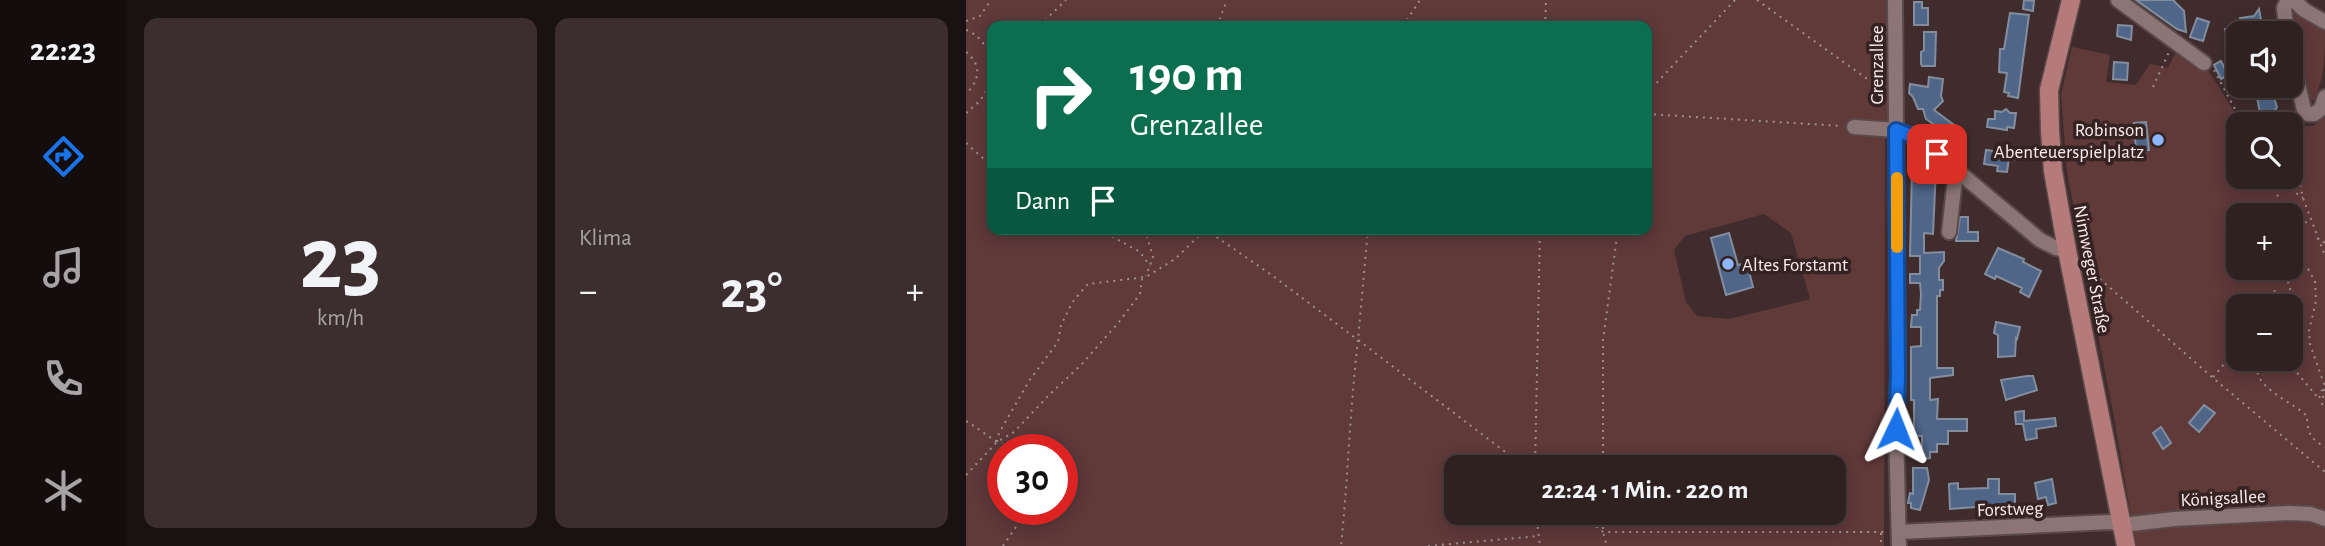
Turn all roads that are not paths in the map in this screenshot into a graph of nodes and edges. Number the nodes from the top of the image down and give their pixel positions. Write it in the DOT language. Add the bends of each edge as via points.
graph roads {
  1 [pos="1895,0"];
  2 [pos="2071,0"];
  3 [pos="2118,0"];
  4 [pos="2288,0"];
  5 [pos="2294,0"];
  6 [pos="2286,21"];
  7 [pos="2325,22"];
  8 [pos="2204,62"];
  9 [pos="2299,98"];
  10 [pos="2318,107"];
  11 [pos="1854,127"];
  12 [pos="1896,130"];
  13 [pos="1956,170"];
  14 [pos="1949,232"];
  15 [pos="2067,250"];
  16 [pos="2324,518"];
  17 [pos="2122,525"];
  18 [pos="1899,539"];
  19 [pos="2126,546"];
  1 -- 12 [label="street, Grenzallee"];
  2 -- 15 [label="main road, Nimweger Straße" via="2049,90 2053,171"];
  3 -- 8 [label="street"];
  4 -- 6 [label="street"];
  5 -- 7 [label="street"];
  9 -- 10 [label="street" via="2300,103"];
  11 -- 12 [label="street"];
  12 -- 13 [label="street, Grenzallee" via="1917,138"];
  12 -- 18 [label="street, Grenzallee"];
  13 -- 14 [label="street"];
  13 -- 15 [label="street, Grenzallee" via="2040,240"];
  15 -- 17 [label="main road, Nimweger Straße"];
  16 -- 17 [label="street, Königsallee" via="2289,513"];
  17 -- 18 [label="street, Forstweg" via="2110,522"];
  17 -- 19 [label="main road, Nimweger Straße"];
}
